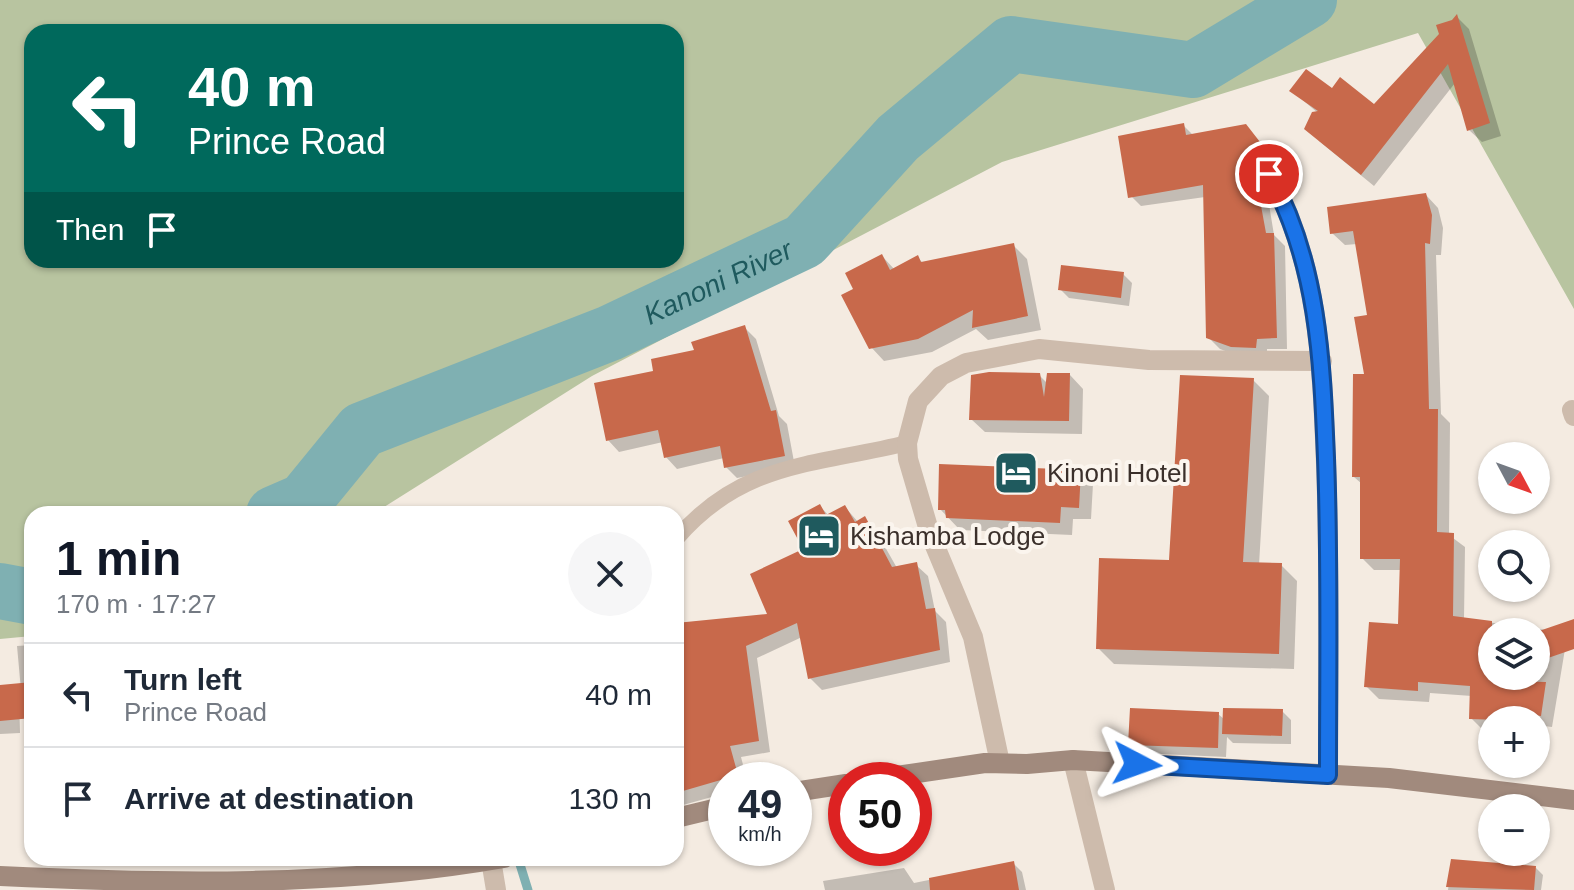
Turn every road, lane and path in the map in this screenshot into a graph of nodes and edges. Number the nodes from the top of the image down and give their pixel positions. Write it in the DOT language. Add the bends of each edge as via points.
graph roads {
  1 [pos="1269,174"];
  2 [pos="1322,361"];
  3 [pos="907,443"];
  4 [pos="684,531"];
  5 [pos="1073,760"];
  6 [pos="1000,763"];
  7 [pos="932,772"];
  8 [pos="1328,775"];
  9 [pos="1574,800"];
  10 [pos="708,810"];
  11 [pos="684,816"];
  12 [pos="436,866"];
  13 [pos="498,866"];
  14 [pos="0,876"];
  15 [pos="134,886"];
  16 [pos="496,890"];
  17 [pos="1105,890"];
  1 -- 2 [label="street" via="1295,224 1320,330"];
  2 -- 3 [label="street" via="1149,360 1039,349 1008,353 966,363 941,376 918,401"];
  2 -- 8 [label="street"];
  3 -- 4 [label="lane" via="779,470 740,485 716,499"];
  3 -- 6 [label="street" via="930,534 973,637"];
  5 -- 6 [label="main road"];
  5 -- 8 [label="main road"];
  5 -- 17 [label="street"];
  6 -- 7 [label="main road"];
  8 -- 9 [label="main road"];
  10 -- 11 [label="main road"];
  12 -- 15 [label="main road" via="322,879"];
  13 -- 16 [label="street"];
  14 -- 15 [label="main road"];
}
